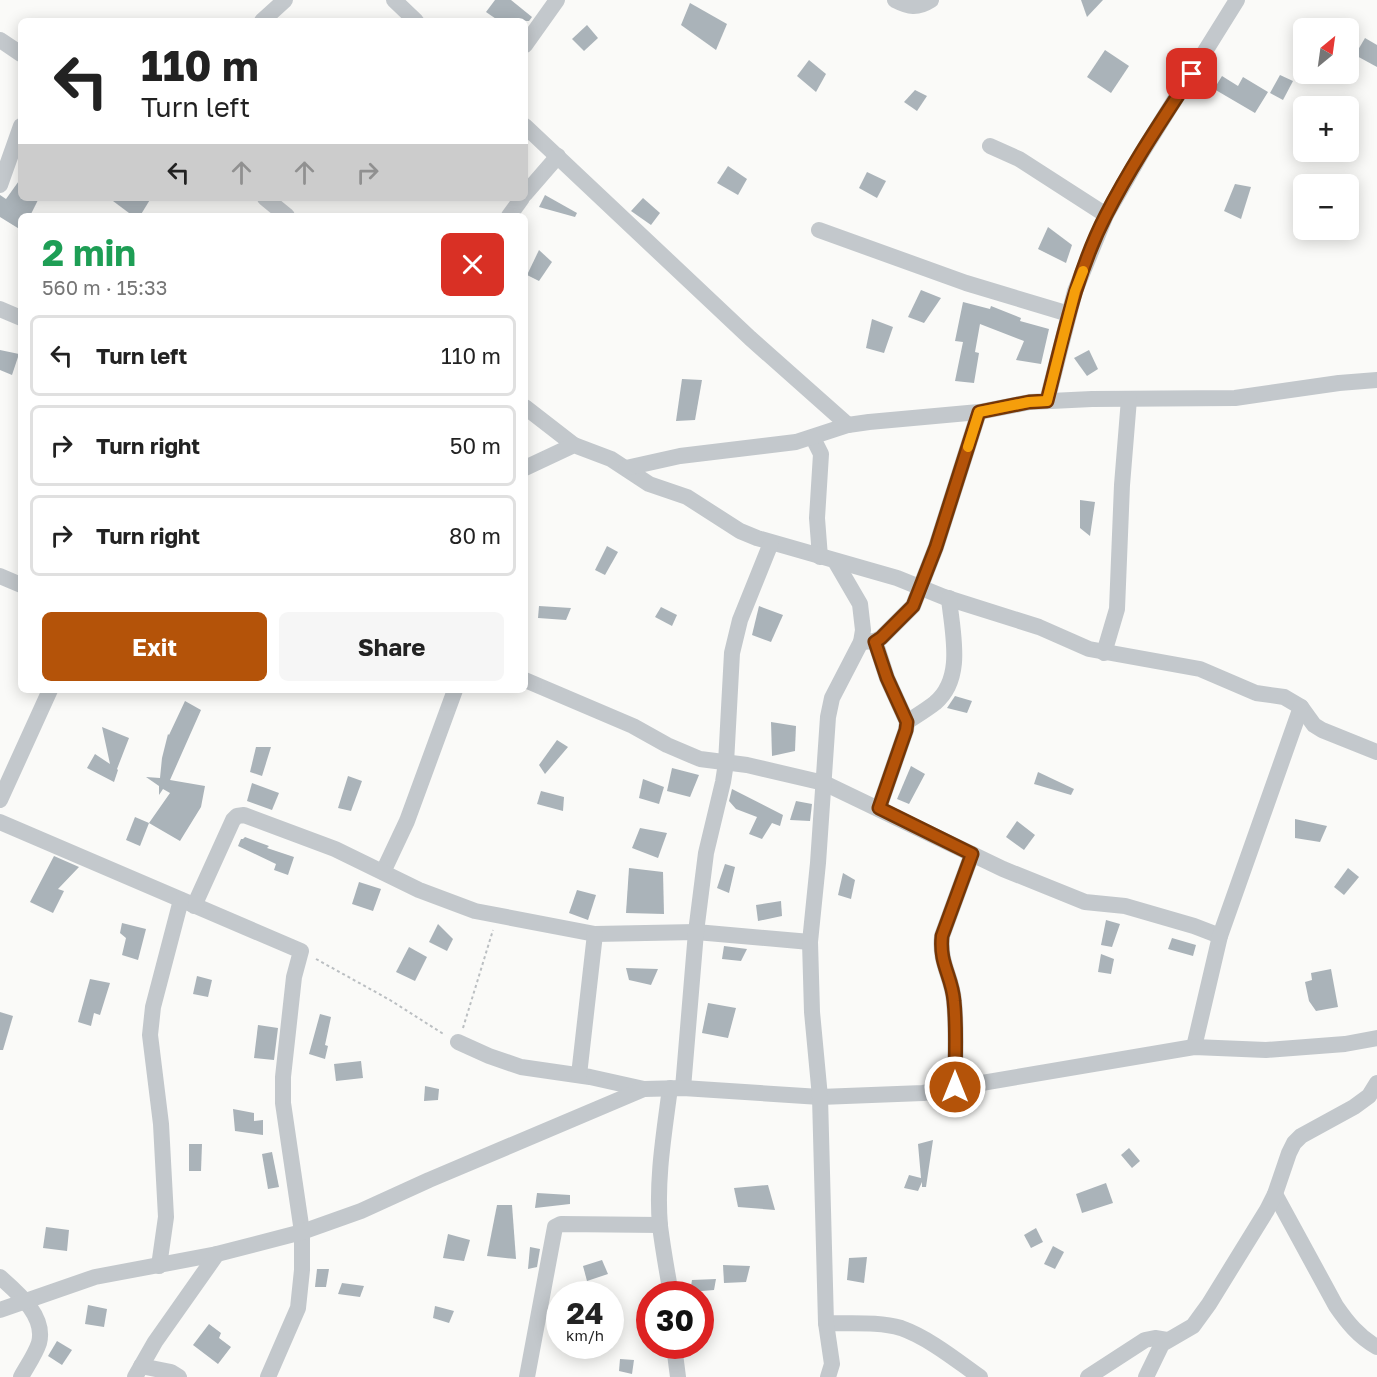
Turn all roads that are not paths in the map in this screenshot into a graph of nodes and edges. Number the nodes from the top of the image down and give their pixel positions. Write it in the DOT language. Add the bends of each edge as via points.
graph roads {
  1 [pos="285,0"];
  2 [pos="394,0"];
  3 [pos="557,0"];
  4 [pos="895,0"];
  5 [pos="931,0"];
  6 [pos="1237,0"];
  7 [pos="265,18"];
  8 [pos="413,18"];
  9 [pos="0,40"];
  10 [pos="528,41"];
  11 [pos="18,52"];
  12 [pos="528,129"];
  13 [pos="18,134"];
  14 [pos="990,146"];
  15 [pos="558,156"];
  16 [pos="0,185"];
  17 [pos="528,191"];
  18 [pos="269,201"];
  19 [pos="283,213"];
  20 [pos="1106,215"];
  21 [pos="819,230"];
  22 [pos="0,309"];
  23 [pos="1069,315"];
  24 [pos="18,317"];
  25 [pos="1377,380"];
  26 [pos="1129,399"];
  27 [pos="1047,401"];
  28 [pos="528,412"];
  29 [pos="979,412"];
  30 [pos="848,425"];
  31 [pos="813,438"];
  32 [pos="574,445"];
  33 [pos="528,467"];
  34 [pos="626,468"];
  35 [pos="771,543"];
  36 [pos="827,559"];
  37 [pos="0,576"];
  38 [pos="18,584"];
  39 [pos="920,588"];
  40 [pos="949,598"];
  41 [pos="868,642"];
  42 [pos="1104,653"];
  43 [pos="528,681"];
  44 [pos="50,693"];
  45 [pos="454,693"];
  46 [pos="1301,707"];
  47 [pos="907,722"];
  48 [pos="1377,752"];
  49 [pos="726,763"];
  50 [pos="824,783"];
  51 [pos="0,800"];
  52 [pos="879,808"];
  53 [pos="0,822"];
  54 [pos="972,854"];
  55 [pos="383,872"];
  56 [pos="188,903"];
  57 [pos="696,932"];
  58 [pos="595,934"];
  59 [pos="1220,936"];
  60 [pos="810,942"];
  61 [pos="1377,1038"];
  62 [pos="458,1042"];
  63 [pos="1194,1047"];
  64 [pos="579,1075"];
  65 [pos="1377,1083"];
  66 [pos="955,1087"];
  67 [pos="676,1088"];
  68 [pos="644,1089"];
  69 [pos="820,1096"];
  70 [pos="1275,1194"];
  71 [pos="660,1225"];
  72 [pos="302,1232"];
  73 [pos="217,1254"];
  74 [pos="159,1266"];
  75 [pos="0,1277"];
  76 [pos="669,1281"];
  77 [pos="26,1301"];
  78 [pos="0,1310"];
  79 [pos="826,1323"];
  80 [pos="1167,1340"];
  81 [pos="155,1342"];
  82 [pos="1377,1347"];
  83 [pos="676,1359"];
  84 [pos="138,1371"];
  85 [pos="175,1375"];
  86 [pos="21,1377"];
  87 [pos="268,1377"];
  88 [pos="527,1377"];
  89 [pos="678,1377"];
  90 [pos="828,1377"];
  91 [pos="980,1377"];
  92 [pos="1088,1377"];
  93 [pos="1146,1377"];
  1 -- 7 [label="street"];
  2 -- 8 [label="street"];
  3 -- 10 [label="street"];
  4 -- 5 [label="street" via="910,7"];
  6 -- 20 [label="street"];
  9 -- 11 [label="street"];
  12 -- 15 [label="street"];
  13 -- 16 [label="street"];
  14 -- 20 [label="street" via="1019,159"];
  15 -- 17 [label="street"];
  15 -- 30 [label="street"];
  18 -- 19 [label="street"];
  20 -- 23 [label="street"];
  21 -- 23 [label="street"];
  22 -- 24 [label="street"];
  23 -- 27 [label="street"];
  25 -- 26 [label="street" via="1235,398"];
  26 -- 27 [label="street"];
  26 -- 42 [label="street" via="1117,609"];
  27 -- 29 [label="street"];
  28 -- 32 [label="street"];
  29 -- 30 [label="street"];
  29 -- 39 [label="street"];
  30 -- 31 [label="street"];
  31 -- 34 [label="street" via="680,456"];
  31 -- 36 [label="street" via="821,454 817,518"];
  32 -- 33 [label="street"];
  32 -- 34 [label="street"];
  34 -- 35 [label="street" via="649,484 687,497 740,531"];
  35 -- 36 [label="street"];
  35 -- 49 [label="street" via="736,632"];
  36 -- 39 [label="street"];
  36 -- 41 [label="street" via="860,604"];
  37 -- 38 [label="street"];
  39 -- 40 [label="street"];
  39 -- 41 [label="street" via="910,611"];
  40 -- 42 [label="street" via="1040,627"];
  40 -- 47 [label="street" via="955,656 950,680 936,702"];
  41 -- 47 [label="street"];
  41 -- 50 [label="street" via="832,698 825,735"];
  42 -- 46 [label="street" via="1200,669 1256,693 1284,697"];
  43 -- 49 [label="street" via="633,726 679,751"];
  44 -- 51 [label="street"];
  45 -- 55 [label="street" via="407,821"];
  46 -- 48 [label="street" via="1322,730"];
  46 -- 59 [label="street"];
  47 -- 52 [label="street"];
  49 -- 50 [label="street"];
  49 -- 57 [label="street" via="706,853"];
  50 -- 52 [label="street"];
  50 -- 60 [label="street"];
  52 -- 54 [label="street"];
  53 -- 56 [label="street"];
  54 -- 59 [label="street" via="1084,902 1125,906"];
  54 -- 66 [label="street" via="941,946 954,1001"];
  55 -- 56 [label="street" via="335,849 239,815"];
  55 -- 58 [label="street" via="453,904"];
  56 -- 72 [label="street" via="301,951 294,977 283,1103"];
  56 -- 74 [label="street" via="153,1007 150,1035 161,1124 166,1217"];
  57 -- 58 [label="street"];
  57 -- 60 [label="street"];
  57 -- 67 [label="street"];
  58 -- 64 [label="street"];
  59 -- 63 [label="street"];
  60 -- 69 [label="street"];
  61 -- 63 [label="street" via="1266,1050"];
  62 -- 64 [label="street" via="521,1067"];
  63 -- 66 [label="street"];
  64 -- 68 [label="street"];
  65 -- 70 [label="street" via="1369,1096 1354,1107 1294,1143"];
  66 -- 69 [label="street" via="923,1093"];
  67 -- 68 [label="street"];
  67 -- 69 [label="street"];
  67 -- 71 [label="street" via="661,1153"];
  68 -- 72 [label="street" via="361,1211"];
  69 -- 79 [label="street"];
  70 -- 80 [label="street" via="1198,1319 1186,1331"];
  70 -- 82 [label="street" via="1336,1306 1363,1338"];
  71 -- 76 [label="street"];
  71 -- 88 [label="street" via="555,1227"];
  72 -- 73 [label="street"];
  72 -- 87 [label="street" via="298,1308"];
  73 -- 74 [label="street"];
  73 -- 81 [label="street"];
  74 -- 77 [label="street" via="94,1277"];
  75 -- 77 [label="street"];
  77 -- 78 [label="street"];
  77 -- 86 [label="street" via="40,1332 35,1353"];
  79 -- 90 [label="street" via="832,1364"];
  79 -- 91 [label="street" via="900,1328"];
  80 -- 92 [label="street" via="1145,1340"];
  80 -- 93 [label="street" via="1159,1348"];
  81 -- 84 [label="street"];
  81 -- 85 [label="street"];
  83 -- 89 [label="street"];
  84 -- 85 [label="street"];
}
